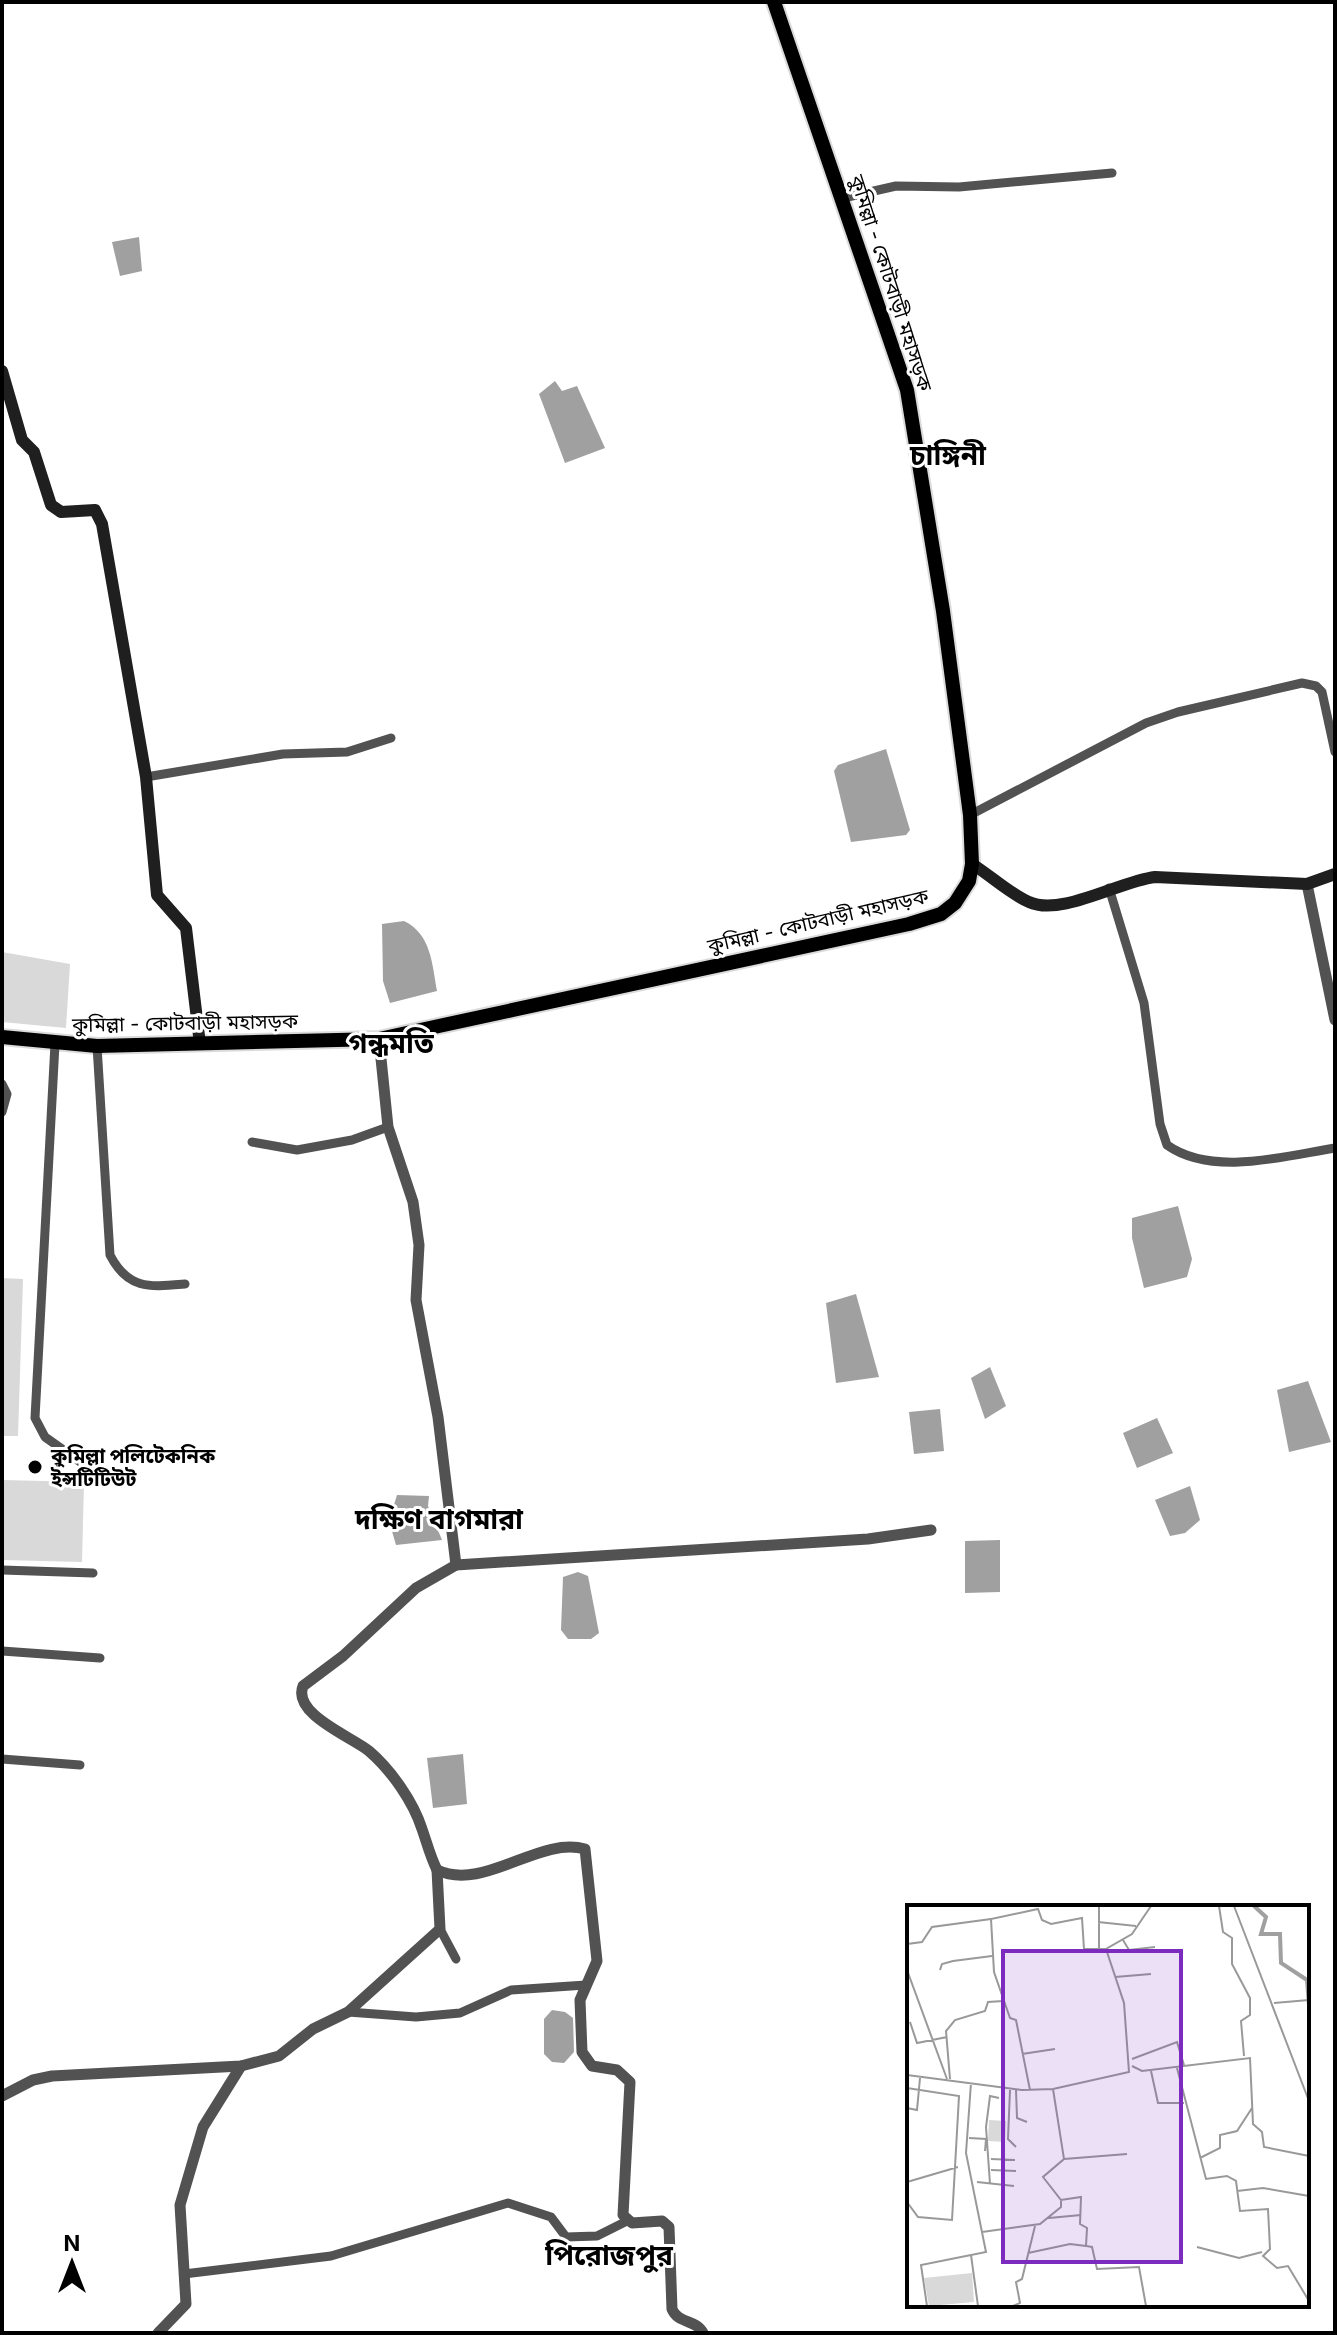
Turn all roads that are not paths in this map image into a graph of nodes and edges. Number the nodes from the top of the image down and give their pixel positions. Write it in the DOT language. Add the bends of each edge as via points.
graph roads {
  1 [pos="774,2"];
  2 [pos="1112,173"];
  3 [pos="843,198"];
  4 [pos="2,371"];
  5 [pos="2,377"];
  6 [pos="391,738"];
  7 [pos="1335,752"];
  8 [pos="146,777"];
  9 [pos="970,815"];
  10 [pos="972,864"];
  11 [pos="1335,874"];
  12 [pos="1307,884"];
  13 [pos="1109,888"];
  14 [pos="1335,1020"];
  15 [pos="2,1037"];
  16 [pos="379,1039"];
  17 [pos="55,1044"];
  18 [pos="200,1044"];
  19 [pos="97,1046"];
  20 [pos="2,1084"];
  21 [pos="2,1112"];
  22 [pos="388,1127"];
  23 [pos="252,1142"];
  24 [pos="1335,1148"];
  25 [pos="185,1284"];
  26 [pos="96,1473"];
  27 [pos="931,1530"];
  28 [pos="456,1565"];
  29 [pos="2,1570"];
  30 [pos="93,1573"];
  31 [pos="2,1651"];
  32 [pos="100,1658"];
  33 [pos="2,1759"];
  34 [pos="80,1765"];
  35 [pos="437,1870"];
  36 [pos="440,1929"];
  37 [pos="456,1959"];
  38 [pos="586,1985"];
  39 [pos="348,2012"];
  40 [pos="241,2066"];
  41 [pos="2,2096"];
  42 [pos="627,2221"];
  43 [pos="184,2274"];
  44 [pos="158,2333"];
  45 [pos="703,2333"];
  1 -- 3 [label="main road, কুমিল্লা - কোটবাড়ী মহাসড়ক"];
  2 -- 3 [label="street" via="959,187 896,186"];
  3 -- 9 [label="main road, কুমিল্লা - কোটবাড়ী মহাসড়ক" via="907,390"];
  4 -- 5 [label="main road"];
  5 -- 8 [label="main road" via="51,505 61,512 95,510 99,516"];
  6 -- 8 [label="street" via="347,752 283,754"];
  7 -- 9 [label="street" via="1322,692 1302,683 1146,723"];
  8 -- 18 [label="main road" via="157,895 186,928"];
  9 -- 10 [label="main road, কুমিল্লা - কোটবাড়ী মহাসড়ক"];
  10 -- 13 [label="main road" via="1037,905 1064,904"];
  10 -- 16 [label="main road, কুমিল্লা - কোটবাড়ী মহাসড়ক" via="969,881 955,903 928,919"];
  11 -- 12 [label="main road"];
  12 -- 13 [label="main road" via="1155,877"];
  12 -- 14 [label="street"];
  13 -- 24 [label="street" via="1144,1003 1167,1145 1192,1156 1235,1162"];
  15 -- 17 [label="main road, কুমিল্লা - কোটবাড়ী মহাসড়ক"];
  16 -- 18 [label="main road, কুমিল্লা - কোটবাড়ী মহাসড়ক"];
  16 -- 22 [label="street"];
  17 -- 19 [label="main road, কুমিল্লা - কোটবাড়ী মহাসড়ক"];
  17 -- 26 [label="street" via="35,1418 45,1437"];
  18 -- 19 [label="main road, কুমিল্লা - কোটবাড়ী মহাসড়ক"];
  19 -- 25 [label="street" via="110,1255 119,1273 137,1284"];
  20 -- 21 [label="street" via="7,1094"];
  22 -- 23 [label="street" via="297,1150"];
  22 -- 28 [label="street" via="413,1202 419,1245 416,1300 438,1417"];
  27 -- 28 [label="street" via="868,1539"];
  28 -- 35 [label="street" via="416,1588 300,1691 307,1709 363,1746 395,1780 422,1827"];
  29 -- 30 [label="street"];
  31 -- 32 [label="street"];
  33 -- 34 [label="street"];
  35 -- 36 [label="street"];
  35 -- 38 [label="street" via="464,1875 564,1847 585,1849 597,1961"];
  36 -- 37 [label="street"];
  36 -- 39 [label="street"];
  38 -- 39 [label="street" via="511,1990 460,2013"];
  38 -- 42 [label="street" via="580,2000 582,2052 592,2066 617,2070 630,2082 622,2208"];
  39 -- 40 [label="street" via="313,2029 279,2056"];
  40 -- 41 [label="street" via="52,2076"];
  40 -- 43 [label="street" via="203,2127 186,2182 180,2205"];
  42 -- 43 [label="street" via="597,2236 566,2237 551,2217 508,2203 331,2256"];
  42 -- 45 [label="street" via="662,2221 669,2227 672,2309"];
  43 -- 44 [label="street" via="186,2304"];
}
